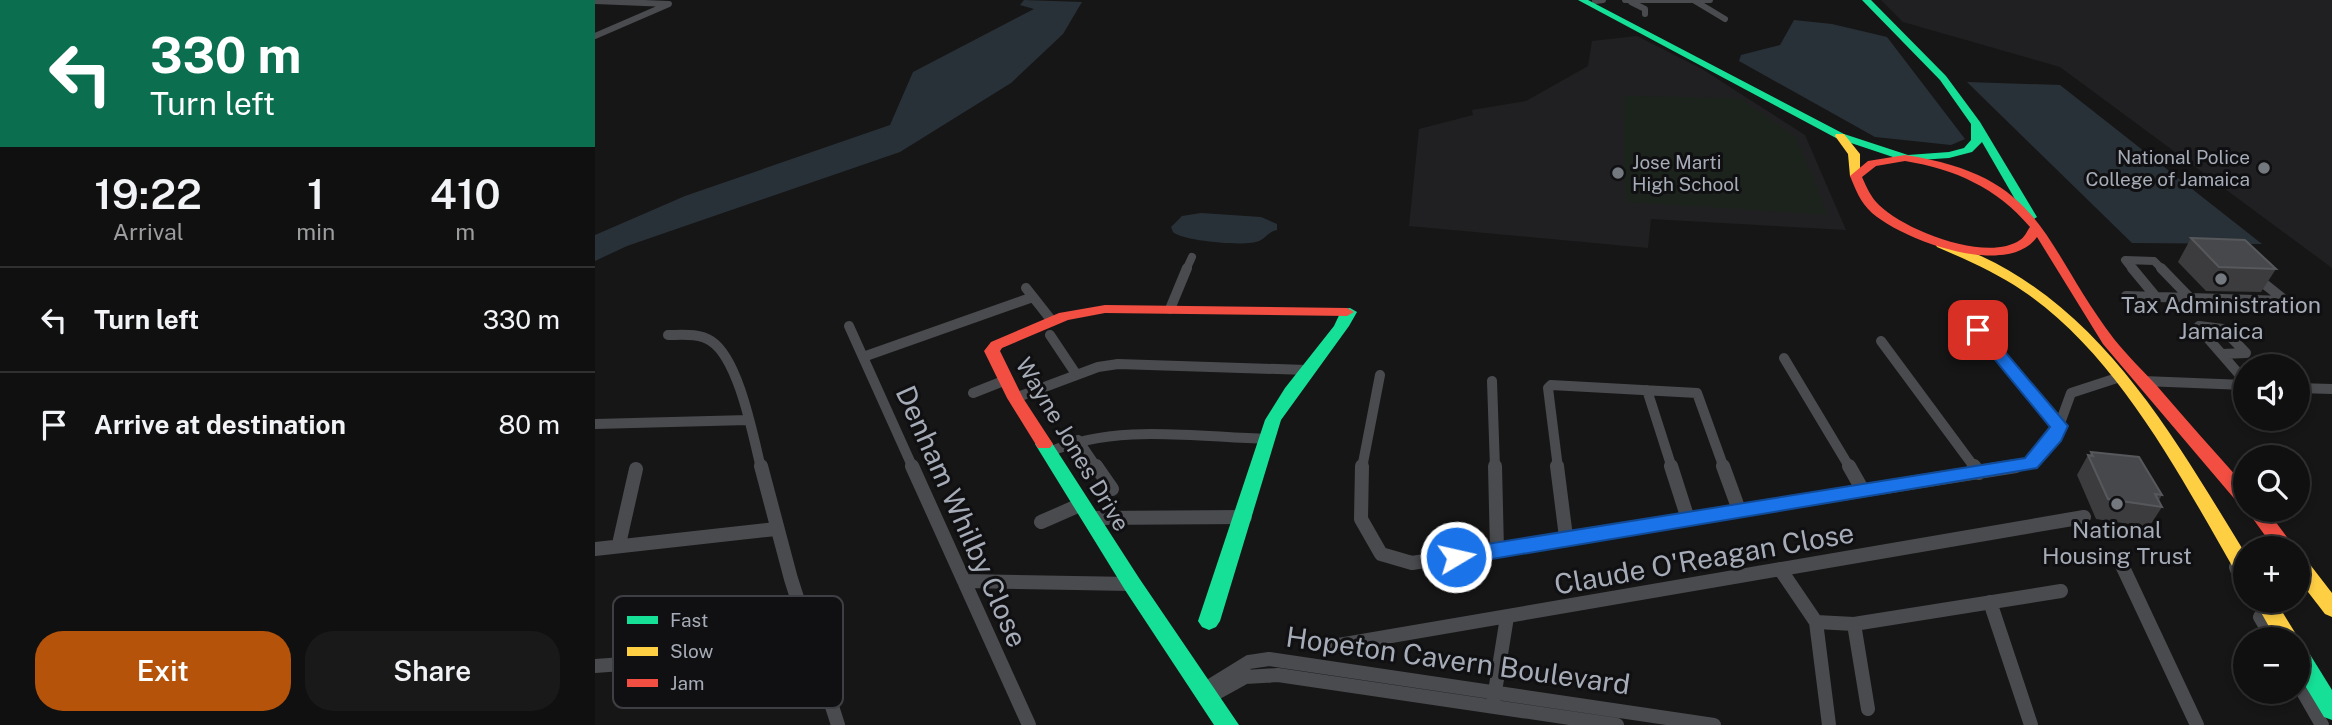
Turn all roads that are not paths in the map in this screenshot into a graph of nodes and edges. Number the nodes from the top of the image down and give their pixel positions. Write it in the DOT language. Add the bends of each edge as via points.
graph roads {
  1 [pos="1582,0"];
  2 [pos="1603,0"];
  3 [pos="1625,0"];
  4 [pos="1635,0"];
  5 [pos="1660,0"];
  6 [pos="1710,0"];
  7 [pos="1866,0"];
  8 [pos="595,1"];
  9 [pos="1595,1"];
  10 [pos="1695,1"];
  11 [pos="1645,15"];
  12 [pos="1725,19"];
  13 [pos="595,36"];
  14 [pos="1975,122"];
  15 [pos="1840,136"];
  16 [pos="1908,158"];
  17 [pos="1856,176"];
  18 [pos="2036,225"];
  19 [pos="1942,244"];
  20 [pos="1192,257"];
  21 [pos="2262,282"];
  22 [pos="1025,288"];
  23 [pos="2126,296"];
  24 [pos="1033,297"];
  25 [pos="2156,297"];
  26 [pos="2191,299"];
  27 [pos="1170,309"];
  28 [pos="849,326"];
  29 [pos="1051,328"];
  30 [pos="1978,330"];
  31 [pos="668,335"];
  32 [pos="1881,341"];
  33 [pos="2222,354"];
  34 [pos="863,357"];
  35 [pos="1784,358"];
  36 [pos="2233,368"];
  37 [pos="1307,370"];
  38 [pos="1076,374"];
  39 [pos="1380,375"];
  40 [pos="2117,378"];
  41 [pos="1006,380"];
  42 [pos="1492,381"];
  43 [pos="2140,381"];
  44 [pos="2233,383"];
  45 [pos="2310,389"];
  46 [pos="1647,390"];
  47 [pos="2332,390"];
  48 [pos="973,393"];
  49 [pos="1015,397"];
  50 [pos="748,420"];
  51 [pos="595,424"];
  52 [pos="2059,426"];
  53 [pos="1267,439"];
  54 [pos="1078,440"];
  55 [pos="1049,452"];
  56 [pos="636,469"];
  57 [pos="1979,473"];
  58 [pos="2233,485"];
  59 [pos="1112,489"];
  60 [pos="1862,489"];
  61 [pos="1739,510"];
  62 [pos="1086,511"];
  63 [pos="1244,517"];
  64 [pos="2084,517"];
  65 [pos="1688,519"];
  66 [pos="1041,522"];
  67 [pos="2265,522"];
  68 [pos="776,529"];
  69 [pos="2276,536"];
  70 [pos="1566,537"];
  71 [pos="619,544"];
  72 [pos="2231,546"];
  73 [pos="595,549"];
  74 [pos="2233,549"];
  75 [pos="1497,550"];
  76 [pos="2233,552"];
  77 [pos="2120,561"];
  78 [pos="1780,569"];
  79 [pos="2310,580"];
  80 [pos="964,581"];
  81 [pos="1132,584"];
  82 [pos="2061,591"];
  83 [pos="796,596"];
  84 [pos="1990,602"];
  85 [pos="2332,608"];
  86 [pos="1507,617"];
  87 [pos="1209,621"];
  88 [pos="1816,622"];
  89 [pos="1854,624"];
  90 [pos="1333,646"];
  91 [pos="613,665"];
  92 [pos="595,666"];
  93 [pos="2310,674"];
  94 [pos="1205,695"];
  95 [pos="1494,700"];
  96 [pos="2310,704"];
  97 [pos="832,708"];
  98 [pos="1868,709"];
  99 [pos="2332,710"];
  100 [pos="838,725"];
  101 [pos="1030,725"];
  102 [pos="1227,725"];
  103 [pos="1617,725"];
  104 [pos="1714,725"];
  105 [pos="1829,725"];
  106 [pos="2031,725"];
  107 [pos="2197,725"];
  108 [pos="2322,725"];
  1 -- 15 [label="main road"];
  2 -- 9 [label="street"];
  3 -- 4 [label="street"];
  3 -- 11 [label="street" via="1645,9"];
  4 -- 5 [label="street"];
  5 -- 10 [label="street"];
  6 -- 10 [label="street"];
  7 -- 14 [label="main road" via="1943,78"];
  8 -- 13 [label="street" via="669,4"];
  10 -- 12 [label="street"];
  14 -- 16 [label="main road" via="1975,146 1949,155"];
  14 -- 18 [label="main road"];
  15 -- 16 [label="main road"];
  15 -- 17 [label="main road" via="1854,154"];
  16 -- 17 [label="main road" via="1872,163"];
  16 -- 18 [label="main road" via="1985,183"];
  17 -- 19 [label="main road" via="1861,193 1878,211"];
  18 -- 19 [label="main road" via="2031,240 2010,248 1969,250"];
  18 -- 43 [label="main road" via="2108,341"];
  19 -- 40 [label="main road" via="2008,275 2042,299 2086,340"];
  20 -- 27 [label="street"];
  21 -- 26 [label="street" via="2286,301"];
  22 -- 24 [label="street"];
  23 -- 25 [label="street"];
  24 -- 29 [label="street"];
  24 -- 34 [label="street"];
  25 -- 26 [label="street"];
  25 -- 26 [label="street" via="2125,260 2154,261"];
  27 -- 29 [label="main road, Wayne Jones Drive" via="1105,309"];
  27 -- 37 [label="main road, Wayne Jones Drive" via="1350,312 1340,334"];
  28 -- 34 [label="street, Denham Whilby Close"];
  29 -- 38 [label="street"];
  29 -- 41 [label="main road, Wayne Jones Drive" via="993,348"];
  30 -- 52 [label="street"];
  31 -- 50 [label="street" via="698,335 720,349"];
  32 -- 57 [label="street"];
  33 -- 36 [label="street"];
  34 -- 80 [label="street, Denham Whilby Close"];
  35 -- 60 [label="street"];
  37 -- 38 [label="street" via="1118,364"];
  37 -- 53 [label="main road" via="1284,396"];
  38 -- 49 [label="street"];
  39 -- 75 [label="street" via="1361,474 1361,519 1381,554 1412,563"];
  40 -- 52 [label="street" via="2071,393"];
  40 -- 72 [label="main road"];
  41 -- 48 [label="street"];
  41 -- 49 [label="main road, Wayne Jones Drive"];
  42 -- 75 [label="street"];
  43 -- 44 [label="street"];
  43 -- 58 [label="main road"];
  45 -- 47 [label="street"];
  46 -- 61 [label="street" via="1697,393"];
  46 -- 65 [label="street"];
  46 -- 70 [label="street" via="1556,384 1548,388"];
  49 -- 55 [label="main road, Wayne Jones Drive"];
  50 -- 51 [label="street"];
  50 -- 68 [label="street"];
  52 -- 57 [label="street" via="2031,464"];
  53 -- 54 [label="street" via="1107,434"];
  53 -- 63 [label="main road"];
  54 -- 55 [label="street"];
  54 -- 59 [label="street"];
  55 -- 62 [label="main road, Wayne Jones Drive"];
  56 -- 71 [label="street"];
  57 -- 60 [label="street"];
  60 -- 61 [label="street"];
  61 -- 65 [label="street"];
  62 -- 63 [label="street"];
  62 -- 66 [label="street"];
  62 -- 81 [label="main road, Wayne Jones Drive"];
  63 -- 87 [label="main road"];
  64 -- 78 [label="street, Claude O'Reagan Close"];
  65 -- 70 [label="street"];
  67 -- 69 [label="main road"];
  68 -- 71 [label="street"];
  68 -- 83 [label="street"];
  70 -- 75 [label="street"];
  71 -- 73 [label="street"];
  72 -- 74 [label="main road"];
  72 -- 76 [label="street"];
  77 -- 107 [label="street"];
  78 -- 86 [label="street, Claude O'Reagan Close"];
  78 -- 88 [label="street"];
  79 -- 85 [label="main road"];
  80 -- 81 [label="street"];
  80 -- 101 [label="street, Denham Whilby Close"];
  81 -- 94 [label="main road, Wayne Jones Drive"];
  82 -- 84 [label="street"];
  84 -- 89 [label="street"];
  84 -- 106 [label="street"];
  86 -- 90 [label="street, Claude O'Reagan Close"];
  86 -- 95 [label="street"];
  88 -- 89 [label="street"];
  88 -- 105 [label="street"];
  89 -- 98 [label="street"];
  91 -- 92 [label="street"];
  93 -- 99 [label="main road"];
  94 -- 95 [label="street, Hopeton Cavern Boulevard" via="1244,677 1265,674"];
  94 -- 102 [label="main road, Wayne Jones Drive"];
  95 -- 103 [label="street, Hopeton Cavern Boulevard"];
  95 -- 104 [label="street, Hopeton Cavern Boulevard"];
  96 -- 108 [label="street"];
  97 -- 100 [label="street"];
}
